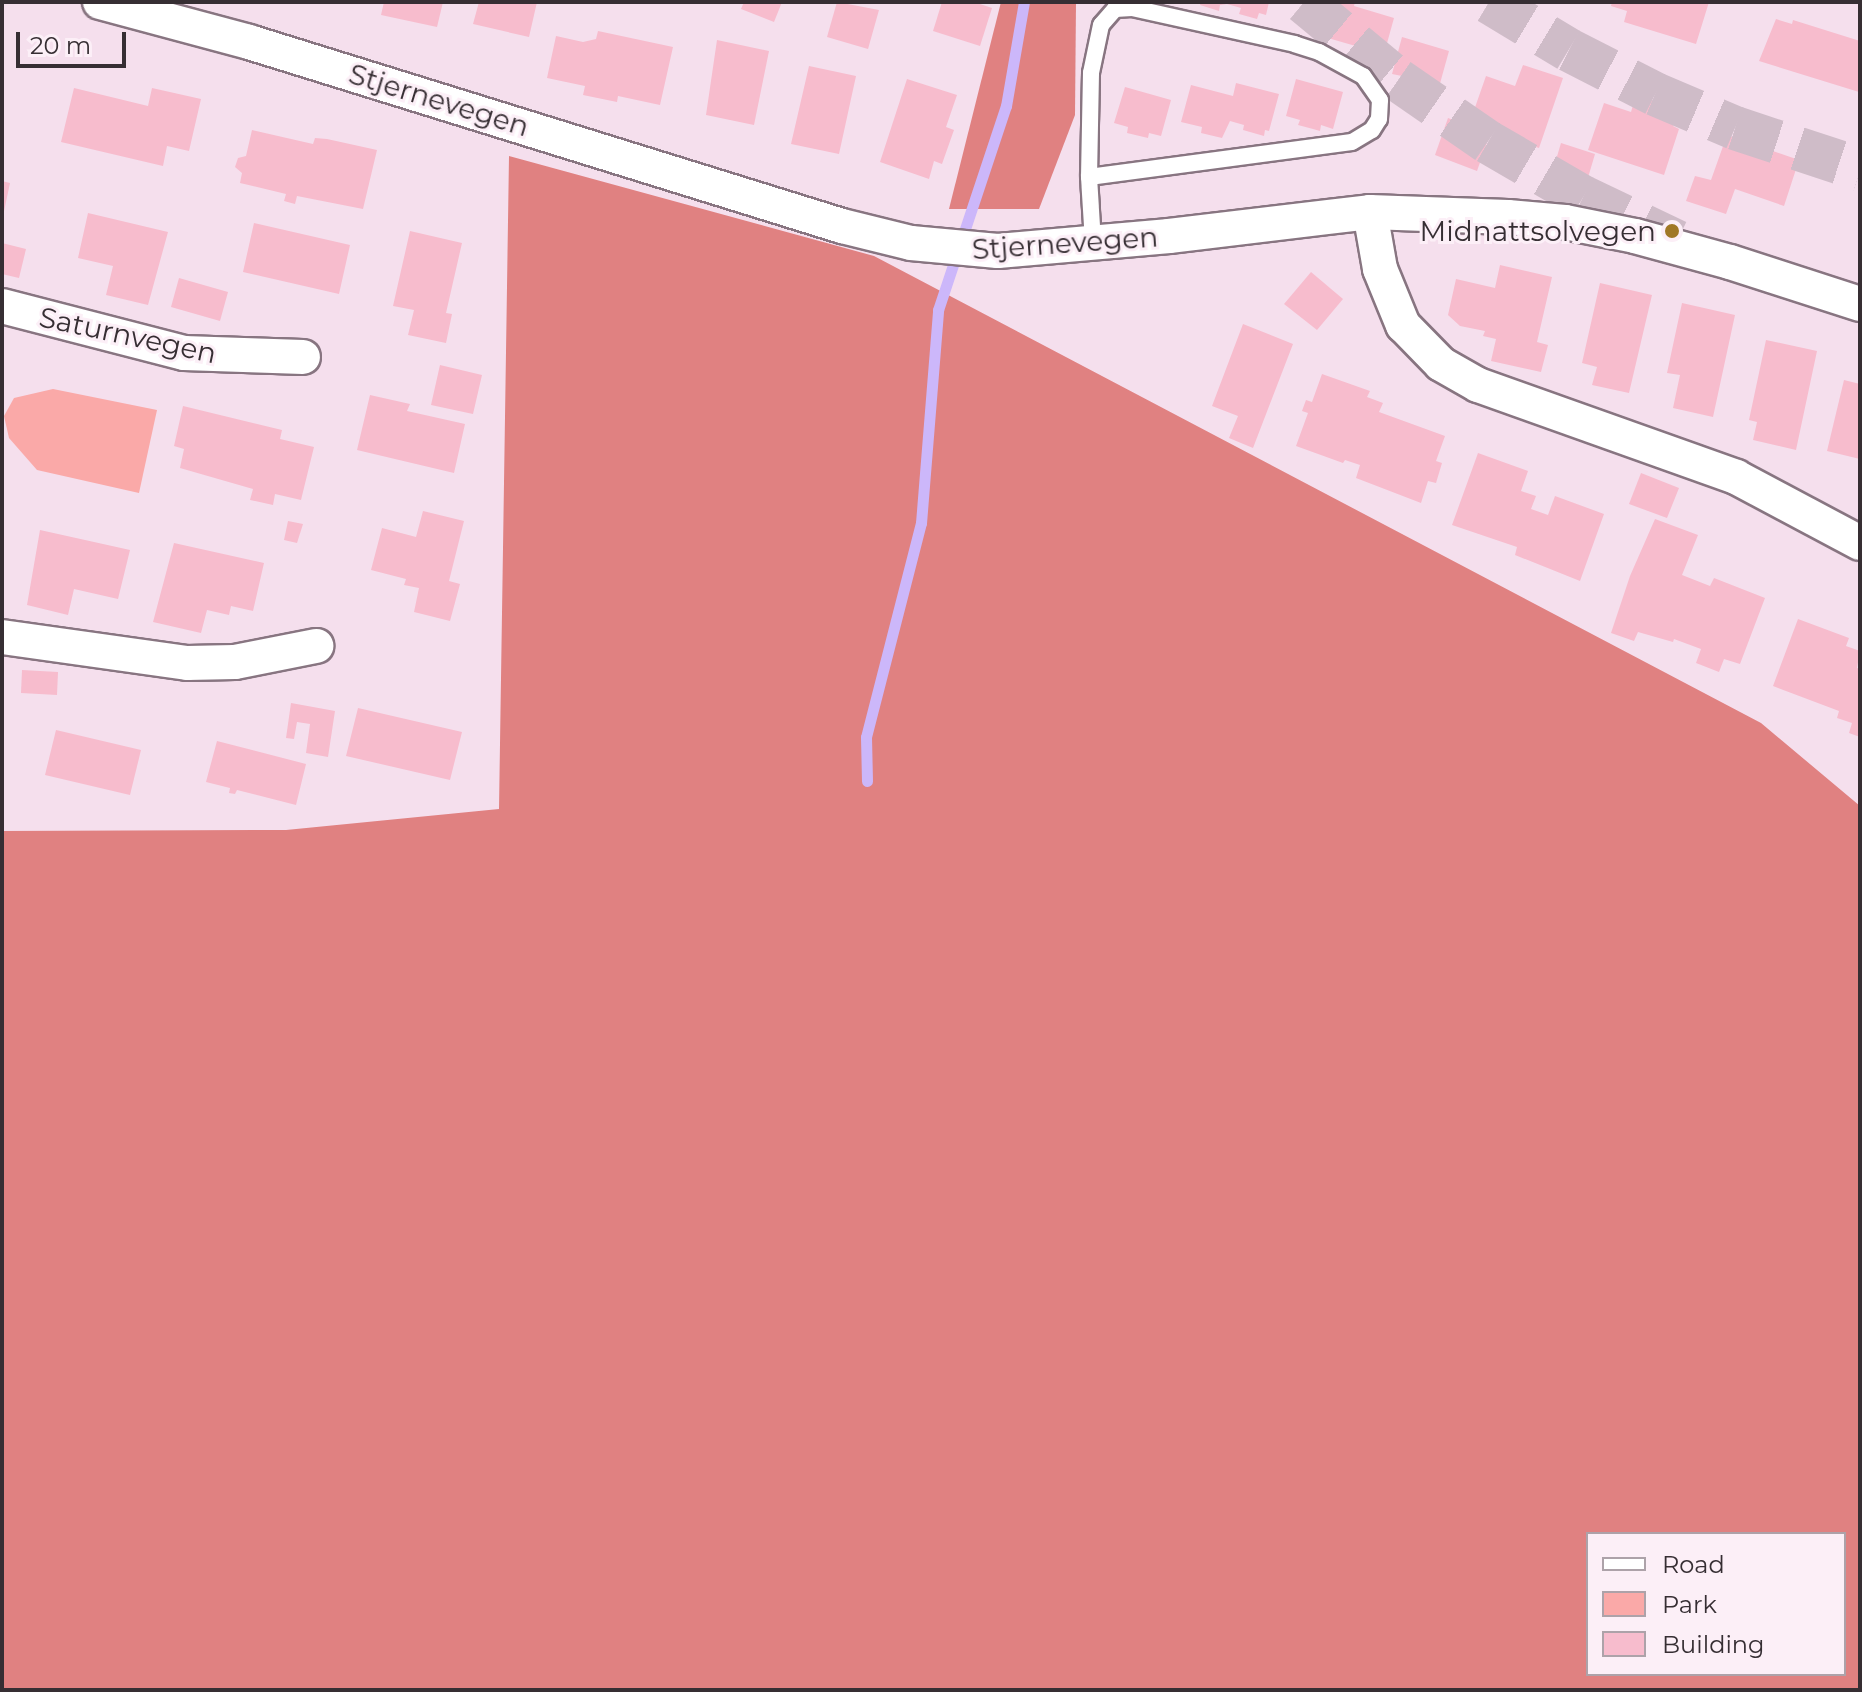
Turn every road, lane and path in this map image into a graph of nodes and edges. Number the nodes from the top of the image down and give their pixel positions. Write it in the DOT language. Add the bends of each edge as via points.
graph roads {
  1 [pos="100,2"];
  2 [pos="1089,177"];
  3 [pos="1370,212"];
  4 [pos="1093,242"];
  5 [pos="1860,304"];
  6 [pos="2,306"];
  7 [pos="303,357"];
  8 [pos="1860,543"];
  9 [pos="2,637"];
  10 [pos="316,646"];
  1 -- 4 [label="street, Stjernevegen" via="249,42 897,240 998,251"];
  2 -- 2 [label="lane" via="1352,142 1372,130 1380,100 1363,76 1307,48 1119,7 1104,18 1094,49"];
  2 -- 4 [label="lane"];
  3 -- 4 [label="street, Stjernevegen"];
  3 -- 5 [label="street, Stjernevegen" via="1508,217 1593,227 1730,262"];
  3 -- 8 [label="street" via="1380,269 1403,325 1441,364 1478,385 1736,477"];
  6 -- 7 [label="street, Saturnvegen" via="184,353"];
  9 -- 10 [label="street" via="187,663 235,662"];
}
